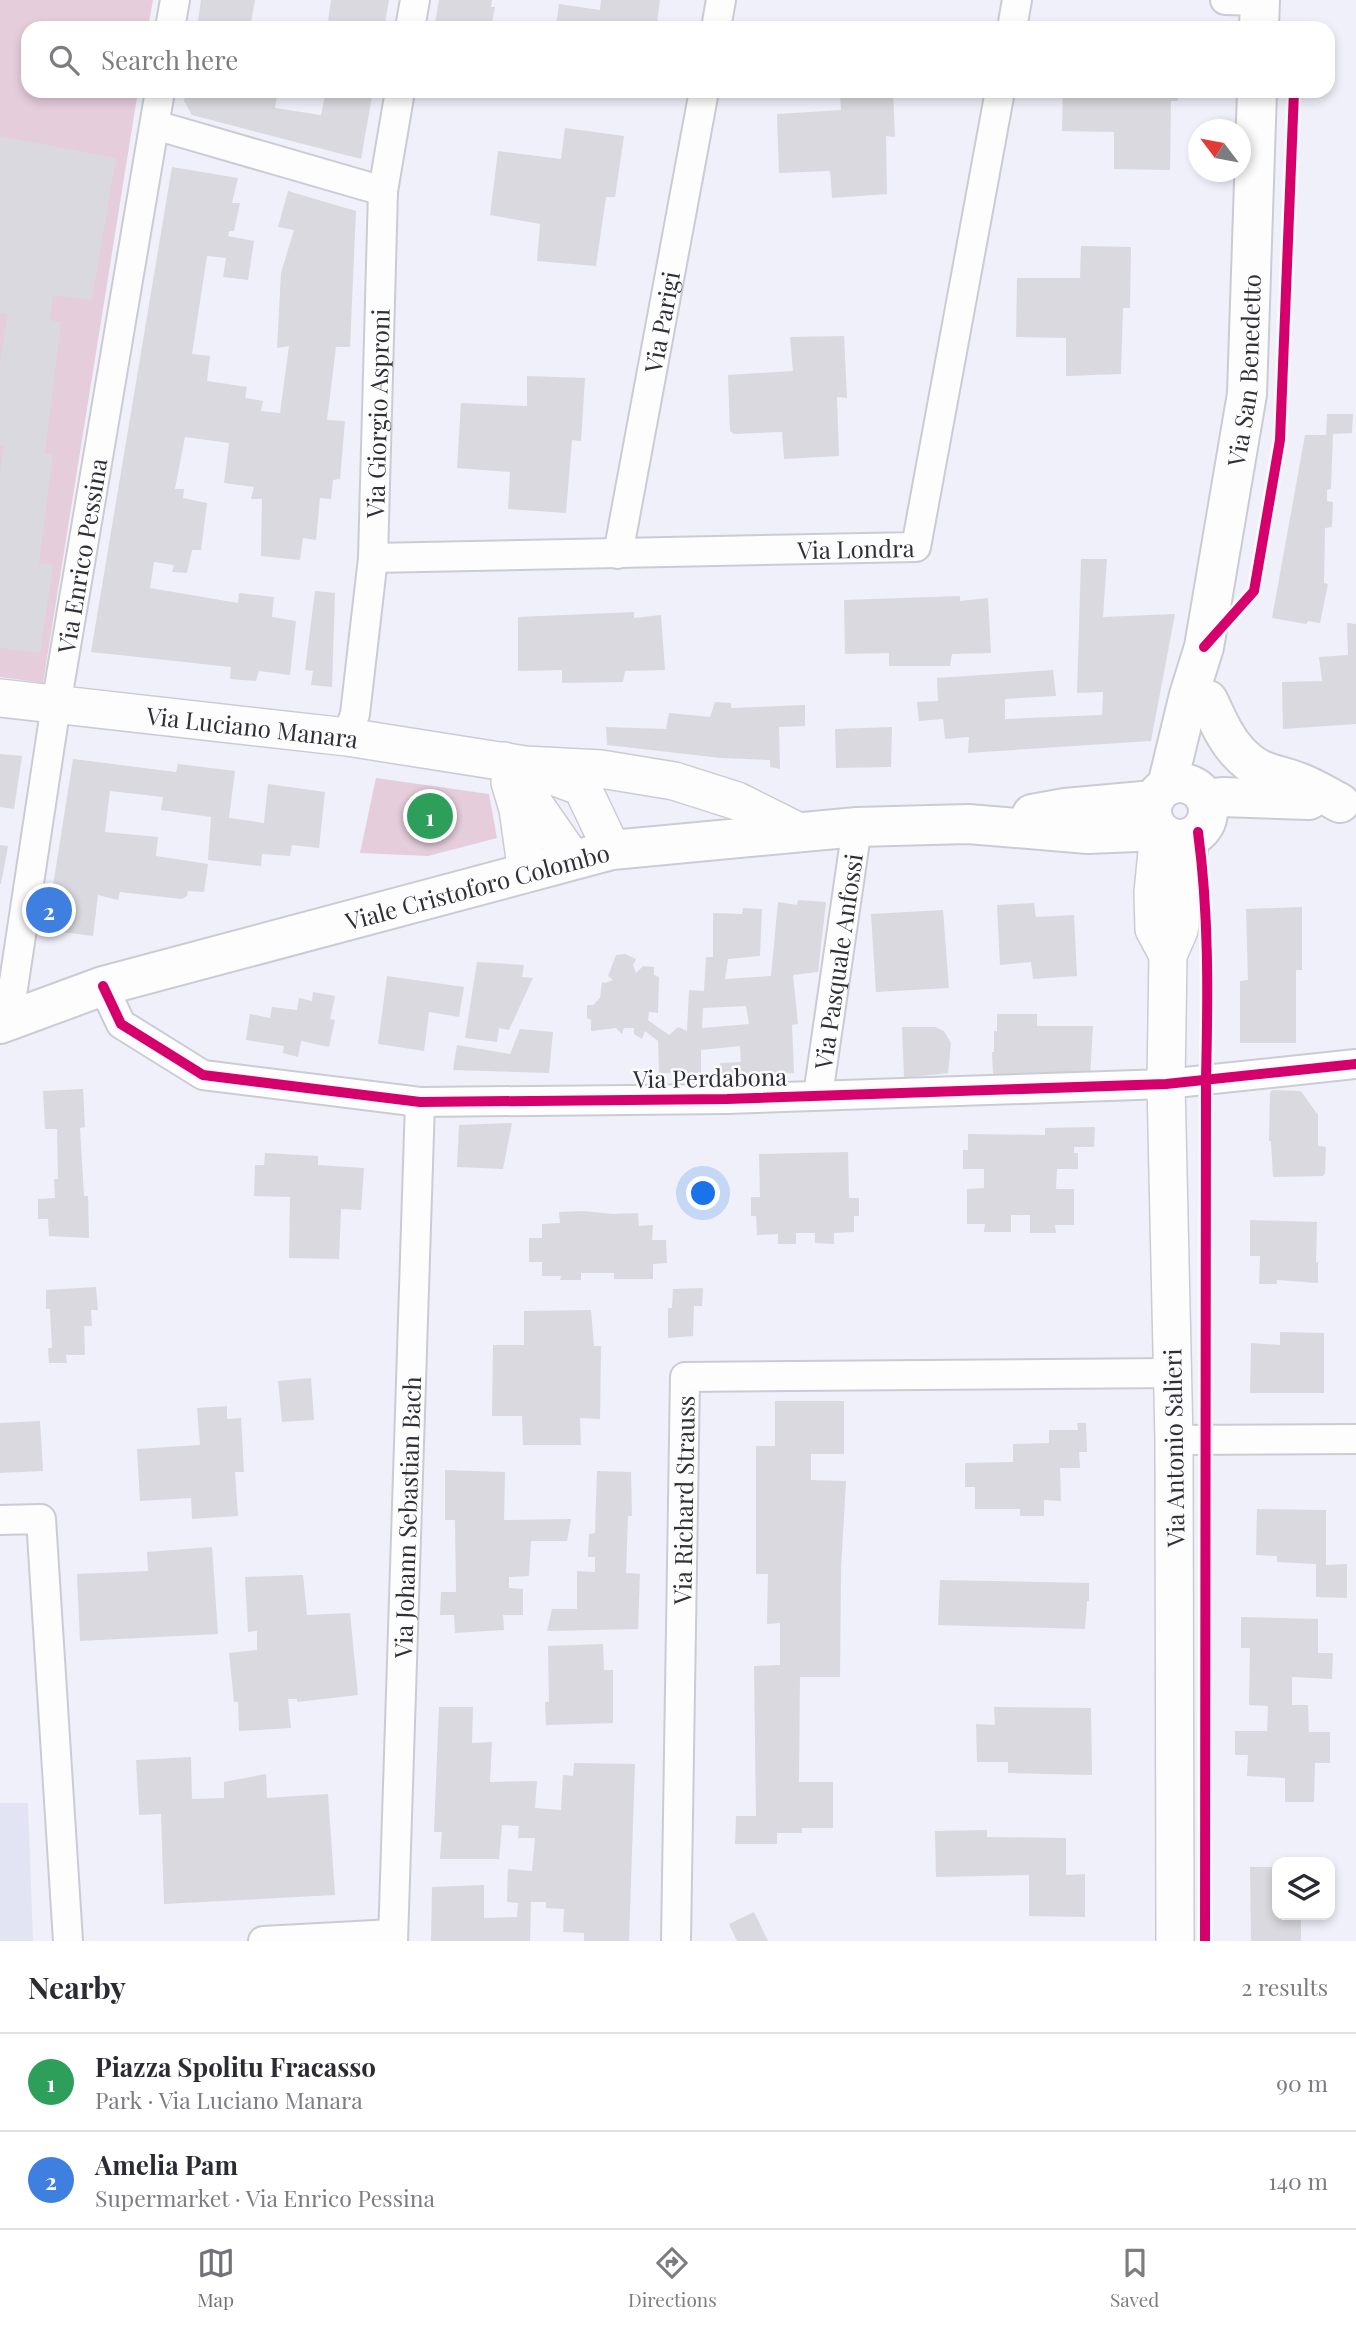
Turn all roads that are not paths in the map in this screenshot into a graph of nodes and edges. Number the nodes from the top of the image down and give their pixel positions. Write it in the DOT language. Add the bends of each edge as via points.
graph roads {
  1 [pos="175,0"];
  2 [pos="415,0"];
  3 [pos="721,0"];
  4 [pos="1017,0"];
  5 [pos="1225,0"];
  6 [pos="1260,0"];
  7 [pos="171,21"];
  8 [pos="411,21"];
  9 [pos="717,21"];
  10 [pos="1013,21"];
  11 [pos="1259,21"];
  12 [pos="159,98"];
  13 [pos="399,98"];
  14 [pos="703,98"];
  15 [pos="999,98"];
  16 [pos="1256,98"];
  17 [pos="155,125"];
  18 [pos="383,191"];
  19 [pos="618,554"];
  20 [pos="373,558"];
  21 [pos="1204,647"];
  22 [pos="0,698"];
  23 [pos="1208,700"];
  24 [pos="56,705"];
  25 [pos="347,737"];
  26 [pos="515,763"];
  27 [pos="1348,803"];
  28 [pos="1180,812"];
  29 [pos="857,827"];
  30 [pos="799,832"];
  31 [pos="612,850"];
  32 [pos="573,860"];
  33 [pos="527,873"];
  34 [pos="103,986"];
  35 [pos="3,1021"];
  36 [pos="1356,1064"];
  37 [pos="1166,1084"];
  38 [pos="818,1095"];
  39 [pos="420,1102"];
  40 [pos="1173,1373"];
  41 [pos="1356,1439"];
  42 [pos="1174,1440"];
  43 [pos="0,1520"];
  44 [pos="393,1938"];
  45 [pos="68,1941"];
  46 [pos="263,1941"];
  47 [pos="676,1941"];
  48 [pos="1175,1941"];
  1 -- 7 [label="street"];
  2 -- 8 [label="street"];
  3 -- 9 [label="street"];
  4 -- 10 [label="street"];
  5 -- 6 [label="street"];
  6 -- 11 [label="main road"];
  12 -- 17 [label="street, Via Enrico Pessina"];
  13 -- 18 [label="street, Via Giorgio Asproni"];
  14 -- 19 [label="street, Via Parigi"];
  15 -- 19 [label="street, Via Londra" via="916,547"];
  16 -- 21 [label="main road, Via San Benedetto" via="1247,394"];
  17 -- 18 [label="street"];
  17 -- 24 [label="street, Via Enrico Pessina"];
  18 -- 20 [label="street, Via Giorgio Asproni"];
  19 -- 20 [label="street, Via Londra"];
  20 -- 25 [label="street, Via Giorgio Asproni" via="355,714"];
  21 -- 23 [label="main road, Via San Benedetto"];
  21 -- 28 [label="main road, Via San Benedetto" via="1189,695"];
  22 -- 24 [label="street, Via Luciano Manara"];
  23 -- 27 [label="main road, Viale Cristoforo Colombo" via="1224,733 1252,765"];
  23 -- 28 [label="main road, Via San Benedetto" via="1206,764"];
  24 -- 25 [label="street, Via Luciano Manara"];
  24 -- 35 [label="street, Via Enrico Pessina"];
  25 -- 26 [label="street, Via Luciano Manara"];
  26 -- 30 [label="street, Via Luciano Manara" via="601,769 674,781 737,801"];
  26 -- 31 [label="street, Via Luciano Manara" via="582,787"];
  26 -- 32 [label="street"];
  26 -- 33 [label="street"];
  27 -- 28 [label="main road, Viale Cristoforo Colombo" via="1314,817 1222,826"];
  28 -- 29 [label="main road, Viale Cristoforo Colombo" via="1136,832 1087,834 968,824"];
  28 -- 37 [label="street, Via Antonio Salieri" via="1157,852 1153,892 1154,929 1168,955"];
  29 -- 30 [label="main road, Viale Cristoforo Colombo"];
  29 -- 38 [label="street, Via Pasquale Anfossi"];
  30 -- 31 [label="main road, Viale Cristoforo Colombo"];
  31 -- 32 [label="main road, Viale Cristoforo Colombo"];
  32 -- 33 [label="main road, Viale Cristoforo Colombo"];
  33 -- 34 [label="main road, Viale Cristoforo Colombo"];
  34 -- 35 [label="main road, Viale Cristoforo Colombo"];
  34 -- 39 [label="street, Via Perdabona" via="121,1024 203,1075"];
  36 -- 37 [label="street, Via Perdabona"];
  37 -- 38 [label="street, Via Perdabona"];
  37 -- 40 [label="street, Via Antonio Salieri"];
  38 -- 39 [label="street, Via Perdabona"];
  39 -- 44 [label="street, Via Johann Sebastian Bach"];
  40 -- 42 [label="street, Via Antonio Salieri"];
  40 -- 47 [label="street, Via Richard Strauss" via="685,1377"];
  41 -- 42 [label="street"];
  42 -- 48 [label="street, Via Antonio Salieri"];
  43 -- 45 [label="street" via="41,1519"];
  44 -- 46 [label="street, Via Johann Sebastian Bach"];
}
